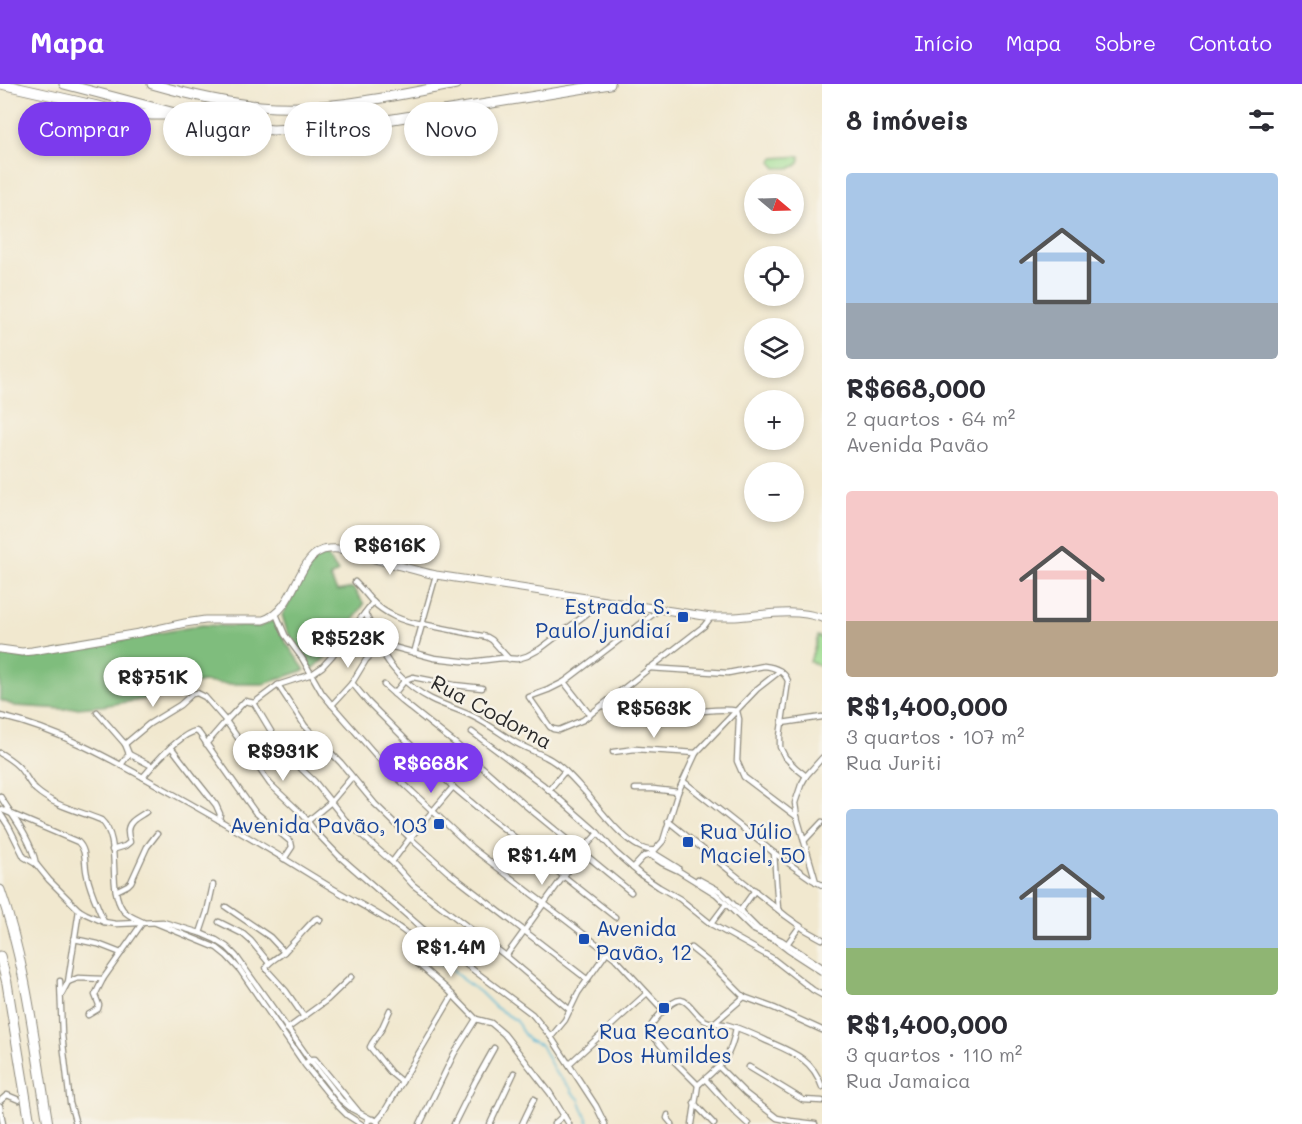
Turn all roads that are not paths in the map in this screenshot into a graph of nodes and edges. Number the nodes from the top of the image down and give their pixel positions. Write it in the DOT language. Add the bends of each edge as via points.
graph roads {
  1 [pos="1,84"];
  2 [pos="63,84"];
  3 [pos="152,84"];
  4 [pos="456,84"];
  5 [pos="610,84"];
  6 [pos="163,110"];
  7 [pos="163,115"];
  8 [pos="272,130"];
  9 [pos="436,575"];
  10 [pos="355,582"];
  11 [pos="582,597"];
  12 [pos="605,600"];
  13 [pos="374,602"];
  14 [pos="660,609"];
  15 [pos="365,613"];
  16 [pos="276,614"];
  17 [pos="585,614"];
  18 [pos="711,617"];
  19 [pos="822,618"];
  20 [pos="422,624"];
  21 [pos="378,639"];
  22 [pos="380,646"];
  23 [pos="0,649"];
  24 [pos="414,653"];
  25 [pos="510,659"];
  26 [pos="649,668"];
  27 [pos="780,670"];
  28 [pos="312,674"];
  29 [pos="405,680"];
  30 [pos="564,682"];
  31 [pos="352,683"];
  32 [pos="278,685"];
  33 [pos="384,685"];
  34 [pos="482,688"];
  35 [pos="394,694"];
  36 [pos="254,703"];
  37 [pos="332,705"];
  38 [pos="602,706"];
  39 [pos="737,711"];
  40 [pos="97,712"];
  41 [pos="590,715"];
  42 [pos="0,716"];
  43 [pos="822,717"];
  44 [pos="226,721"];
  45 [pos="782,723"];
  46 [pos="472,732"];
  47 [pos="125,744"];
  48 [pos="206,744"];
  49 [pos="171,747"];
  50 [pos="462,750"];
  51 [pos="613,752"];
  52 [pos="0,753"];
  53 [pos="696,753"];
  54 [pos="129,754"];
  55 [pos="822,758"];
  56 [pos="121,765"];
  57 [pos="152,766"];
  58 [pos="565,771"];
  59 [pos="442,776"];
  60 [pos="806,776"];
  61 [pos="143,777"];
  62 [pos="352,777"];
  63 [pos="683,781"];
  64 [pos="453,787"];
  65 [pos="635,789"];
  66 [pos="549,790"];
  67 [pos="678,792"];
  68 [pos="0,796"];
  69 [pos="332,802"];
  70 [pos="0,811"];
  71 [pos="432,811"];
  72 [pos="146,812"];
  73 [pos="10,813"];
  74 [pos="797,817"];
  75 [pos="219,820"];
  76 [pos="308,821"];
  77 [pos="668,821"];
  78 [pos="822,822"];
  79 [pos="598,833"];
  80 [pos="157,834"];
  81 [pos="410,837"];
  82 [pos="804,841"];
  83 [pos="112,850"];
  84 [pos="582,851"];
  85 [pos="648,851"];
  86 [pos="774,853"];
  87 [pos="656,855"];
  88 [pos="643,857"];
  89 [pos="284,859"];
  90 [pos="392,862"];
  91 [pos="36,864"];
  92 [pos="633,868"];
  93 [pos="564,876"];
  94 [pos="703,882"];
  95 [pos="816,882"];
  96 [pos="213,885"];
  97 [pos="822,885"];
  98 [pos="0,890"];
  99 [pos="755,890"];
  100 [pos="116,891"];
  101 [pos="631,892"];
  102 [pos="543,904"];
  103 [pos="726,904"];
  104 [pos="226,907"];
  105 [pos="735,909"];
  106 [pos="778,909"];
  107 [pos="79,910"];
  108 [pos="615,917"];
  109 [pos="320,920"];
  110 [pos="104,922"];
  111 [pos="143,922"];
  112 [pos="153,922"];
  113 [pos="219,922"];
  114 [pos="711,924"];
  115 [pos="800,926"];
  116 [pos="189,930"];
  117 [pos="424,930"];
  118 [pos="524,931"];
  119 [pos="200,933"];
  120 [pos="187,936"];
  121 [pos="769,936"];
  122 [pos="74,939"];
  123 [pos="822,939"];
  124 [pos="416,941"];
  125 [pos="787,944"];
  126 [pos="691,948"];
  127 [pos="284,952"];
  128 [pos="607,952"];
  129 [pos="121,953"];
  130 [pos="0,956"];
  131 [pos="506,956"];
  132 [pos="269,963"];
  133 [pos="822,967"];
  134 [pos="822,972"];
  135 [pos="351,976"];
  136 [pos="103,979"];
  137 [pos="60,981"];
  138 [pos="588,981"];
  139 [pos="68,982"];
  140 [pos="647,993"];
  141 [pos="453,995"];
  142 [pos="822,995"];
  143 [pos="60,997"];
  144 [pos="744,997"];
  145 [pos="390,1010"];
  146 [pos="570,1010"];
  147 [pos="664,1011"];
  148 [pos="88,1015"];
  149 [pos="304,1017"];
  150 [pos="476,1019"];
  151 [pos="714,1023"];
  152 [pos="736,1028"];
  153 [pos="287,1029"];
  154 [pos="822,1030"];
  155 [pos="551,1037"];
  156 [pos="494,1048"];
  157 [pos="310,1060"];
  158 [pos="569,1064"];
  159 [pos="305,1065"];
  160 [pos="749,1067"];
  161 [pos="720,1068"];
  162 [pos="514,1073"];
  163 [pos="705,1079"];
  164 [pos="402,1082"];
  165 [pos="698,1085"];
  166 [pos="822,1087"];
  167 [pos="534,1099"];
  168 [pos="19,1100"];
  169 [pos="0,1101"];
  170 [pos="822,1101"];
  171 [pos="694,1103"];
  172 [pos="0,1106"];
  173 [pos="564,1115"];
  174 [pos="668,1115"];
  175 [pos="376,1121"];
  176 [pos="3,1124"];
  177 [pos="30,1124"];
  178 [pos="48,1124"];
  179 [pos="76,1124"];
  180 [pos="361,1124"];
  181 [pos="367,1124"];
  182 [pos="420,1124"];
  183 [pos="454,1124"];
  184 [pos="490,1124"];
  185 [pos="522,1124"];
  186 [pos="554,1124"];
  187 [pos="569,1124"];
  188 [pos="605,1124"];
  189 [pos="672,1124"];
  190 [pos="692,1124"];
  191 [pos="714,1124"];
  192 [pos="748,1124"];
  193 [pos="815,1124"];
  1 -- 7 [label="highway" via="123,111"];
  2 -- 6 [label="highway"];
  3 -- 4 [label="highway" via="219,100 293,107 354,103"];
  5 -- 8 [label="highway" via="356,125"];
  9 -- 11 [label="main road"];
  9 -- 16 [label="main road" via="347,550 325,549 304,567"];
  9 -- 20 [label="street"];
  10 -- 13 [label="street"];
  11 -- 12 [label="main road"];
  11 -- 17 [label="street"];
  12 -- 14 [label="main road"];
  12 -- 17 [label="street"];
  13 -- 15 [label="street"];
  13 -- 20 [label="street" via="397,619"];
  14 -- 18 [label="main road"];
  14 -- 30 [label="street"];
  15 -- 21 [label="street, Rua Codorna"];
  15 -- 28 [label="street" via="332,656"];
  16 -- 23 [label="main road" via="263,620 185,623 33,651"];
  16 -- 28 [label="street" via="285,635"];
  17 -- 25 [label="street" via="536,652"];
  18 -- 19 [label="main road" via="792,612"];
  18 -- 26 [label="street"];
  20 -- 24 [label="street"];
  20 -- 25 [label="street" via="487,638"];
  21 -- 22 [label="street, Rua Codorna"];
  21 -- 24 [label="street"];
  22 -- 29 [label="street, Rua Codorna" via="387,661"];
  22 -- 31 [label="street"];
  24 -- 25 [label="street" via="470,662"];
  26 -- 27 [label="street" via="721,673 764,666"];
  26 -- 38 [label="street"];
  27 -- 39 [label="street"];
  27 -- 45 [label="street" via="788,681"];
  28 -- 32 [label="street"];
  28 -- 37 [label="street"];
  29 -- 34 [label="street" via="422,678"];
  29 -- 35 [label="street"];
  29 -- 58 [label="street, Rua Codorna" via="430,699 474,717"];
  30 -- 41 [label="street"];
  30 -- 41 [label="street" via="529,697 550,727 556,730"];
  31 -- 37 [label="street"];
  31 -- 59 [label="street"];
  32 -- 36 [label="street"];
  32 -- 62 [label="street" via="305,726"];
  33 -- 35 [label="street"];
  35 -- 50 [label="street"];
  36 -- 44 [label="street" via="245,701"];
  36 -- 69 [label="street" via="275,738"];
  37 -- 71 [label="street" via="377,758"];
  38 -- 39 [label="street"];
  38 -- 41 [label="street"];
  39 -- 53 [label="street"];
  39 -- 74 [label="street" via="737,760 744,777"];
  40 -- 47 [label="street"];
  42 -- 56 [label="street" via="74,741"];
  43 -- 45 [label="street"];
  44 -- 47 [label="street" via="205,697 195,693"];
  44 -- 48 [label="street"];
  44 -- 76 [label="street" via="265,778"];
  45 -- 60 [label="street" via="782,751"];
  46 -- 66 [label="street"];
  47 -- 54 [label="street"];
  48 -- 49 [label="street" via="194,731"];
  48 -- 89 [label="street" via="255,813 291,842"];
  49 -- 57 [label="street"];
  49 -- 75 [label="street" via="216,805"];
  50 -- 59 [label="street"];
  50 -- 84 [label="street"];
  51 -- 53 [label="street" via="635,749"];
  52 -- 83 [label="street" via="15,762 44,797 101,820 108,829"];
  53 -- 63 [label="street"];
  54 -- 56 [label="street"];
  54 -- 57 [label="street"];
  55 -- 60 [label="street"];
  56 -- 61 [label="street"];
  57 -- 61 [label="street"];
  58 -- 66 [label="street"];
  58 -- 85 [label="street, Rua Codorna" via="628,841"];
  59 -- 64 [label="street"];
  60 -- 74 [label="street" via="798,793"];
  61 -- 75 [label="street"];
  62 -- 69 [label="street"];
  62 -- 81 [label="street"];
  63 -- 67 [label="street"];
  63 -- 86 [label="street"];
  64 -- 71 [label="street"];
  64 -- 93 [label="street"];
  65 -- 67 [label="street"];
  66 -- 79 [label="street"];
  67 -- 77 [label="street"];
  68 -- 73 [label="street"];
  69 -- 76 [label="street"];
  69 -- 90 [label="street" via="346,821"];
  70 -- 73 [label="street"];
  70 -- 91 [label="street" via="24,857"];
  71 -- 81 [label="street"];
  71 -- 102 [label="street"];
  72 -- 83 [label="street" via="130,824 130,842"];
  73 -- 91 [label="street"];
  73 -- 110 [label="street" via="84,849 90,888"];
  74 -- 82 [label="street"];
  75 -- 89 [label="street"];
  76 -- 117 [label="street" via="332,849"];
  77 -- 85 [label="street" via="663,842"];
  77 -- 99 [label="street"];
  78 -- 82 [label="street"];
  79 -- 84 [label="street"];
  79 -- 92 [label="street"];
  80 -- 100 [label="street" via="131,882"];
  81 -- 90 [label="street"];
  81 -- 118 [label="street"];
  82 -- 95 [label="street"];
  83 -- 100 [label="street"];
  84 -- 93 [label="street"];
  84 -- 101 [label="street"];
  85 -- 87 [label="street, Rua Codorna"];
  85 -- 88 [label="street"];
  86 -- 95 [label="street"];
  86 -- 106 [label="street"];
  87 -- 88 [label="street"];
  87 -- 94 [label="street"];
  88 -- 92 [label="street"];
  89 -- 124 [label="street"];
  90 -- 131 [label="street" via="413,885"];
  91 -- 107 [label="street"];
  92 -- 114 [label="street"];
  93 -- 102 [label="street"];
  93 -- 108 [label="street"];
  94 -- 103 [label="street"];
  94 -- 105 [label="street" via="720,891"];
  95 -- 97 [label="street"];
  96 -- 119 [label="street"];
  98 -- 178 [label="highway" via="21,967"];
  99 -- 105 [label="street"];
  99 -- 106 [label="street"];
  100 -- 111 [label="street" via="123,910"];
  102 -- 118 [label="street"];
  102 -- 128 [label="street"];
  103 -- 105 [label="street"];
  103 -- 114 [label="street"];
  104 -- 127 [label="street" via="270,937"];
  105 -- 121 [label="street"];
  106 -- 115 [label="street"];
  107 -- 110 [label="street"];
  107 -- 122 [label="street"];
  109 -- 127 [label="street" via="315,919"];
  110 -- 111 [label="street"];
  111 -- 112 [label="street"];
  111 -- 129 [label="street"];
  112 -- 116 [label="street"];
  112 -- 120 [label="street"];
  113 -- 132 [label="street" via="243,934"];
  114 -- 142 [label="street" via="772,958"];
  115 -- 123 [label="street"];
  115 -- 125 [label="street"];
  116 -- 119 [label="street"];
  116 -- 120 [label="street"];
  117 -- 124 [label="street"];
  117 -- 155 [label="street" via="526,1010"];
  118 -- 131 [label="street"];
  118 -- 138 [label="street"];
  119 -- 153 [label="street" via="236,956"];
  120 -- 159 [label="street" via="217,948 240,970"];
  121 -- 125 [label="street"];
  121 -- 134 [label="street"];
  122 -- 129 [label="street"];
  122 -- 139 [label="street"];
  124 -- 141 [label="street" via="413,954 417,963"];
  125 -- 133 [label="street"];
  126 -- 144 [label="street"];
  127 -- 132 [label="street"];
  128 -- 138 [label="street"];
  128 -- 140 [label="street"];
  129 -- 136 [label="street"];
  130 -- 177 [label="highway"];
  131 -- 146 [label="street"];
  132 -- 149 [label="street" via="267,970"];
  135 -- 149 [label="street"];
  136 -- 139 [label="street" via="78,978"];
  136 -- 148 [label="street" via="95,995 99,1007"];
  137 -- 143 [label="street"];
  138 -- 146 [label="street"];
  139 -- 143 [label="street"];
  140 -- 147 [label="street"];
  140 -- 158 [label="street"];
  141 -- 150 [label="street"];
  141 -- 164 [label="street"];
  143 -- 179 [label="street" via="70,1103"];
  144 -- 151 [label="street"];
  144 -- 154 [label="street"];
  145 -- 164 [label="street" via="370,1047"];
  146 -- 155 [label="street"];
  147 -- 151 [label="street" via="674,1001 683,1000 703,1019"];
  147 -- 165 [label="street" via="649,1031"];
  149 -- 153 [label="street"];
  150 -- 173 [label="street" via="490,1023 504,1034"];
  150 -- 182 [label="street"];
  151 -- 152 [label="street"];
  152 -- 163 [label="street" via="728,1056"];
  152 -- 166 [label="street" via="801,1057 814,1070"];
  153 -- 157 [label="street"];
  155 -- 158 [label="street"];
  156 -- 183 [label="street"];
  157 -- 159 [label="street"];
  157 -- 175 [label="street" via="347,1106"];
  158 -- 188 [label="street"];
  159 -- 180 [label="street" via="343,1111"];
  160 -- 170 [label="street" via="803,1100"];
  161 -- 193 [label="street" via="777,1118"];
  162 -- 184 [label="street"];
  163 -- 165 [label="street"];
  163 -- 192 [label="street"];
  164 -- 175 [label="street"];
  165 -- 171 [label="street"];
  167 -- 185 [label="street"];
  168 -- 169 [label="street" via="7,1095"];
  171 -- 190 [label="street"];
  171 -- 191 [label="street"];
  172 -- 176 [label="street"];
  173 -- 186 [label="street"];
  173 -- 187 [label="street"];
  174 -- 189 [label="street"];
  175 -- 181 [label="street" via="368,1120"];
}
